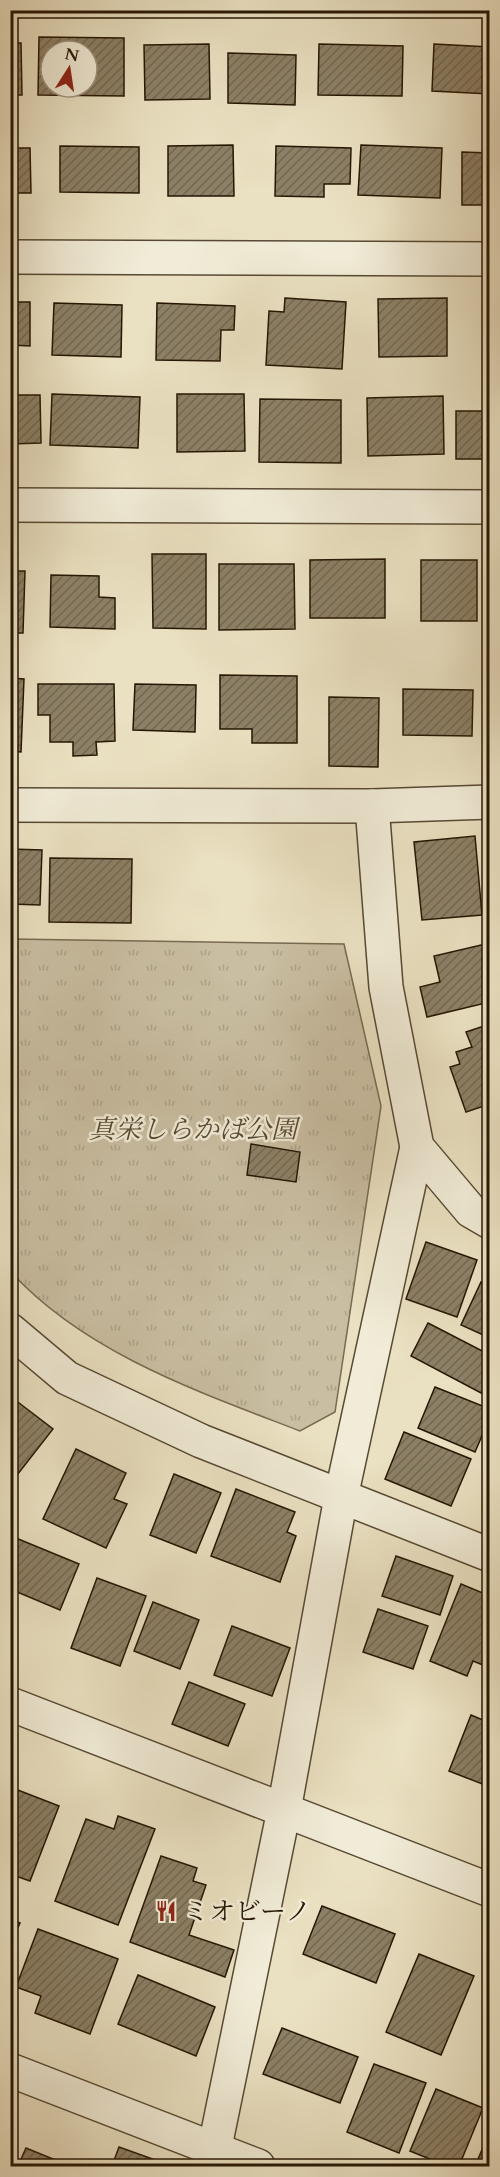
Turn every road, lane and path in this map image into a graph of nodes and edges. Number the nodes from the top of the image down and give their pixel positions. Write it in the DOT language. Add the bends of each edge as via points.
graph roads {
  1 [pos="10,257"];
  2 [pos="489,259"];
  3 [pos="10,505"];
  4 [pos="489,507"];
  5 [pos="489,802"];
  6 [pos="10,805"];
  7 [pos="372,806"];
  8 [pos="417,1147"];
  9 [pos="489,1222"];
  10 [pos="10,1330"];
  11 [pos="341,1497"];
  12 [pos="489,1555"];
  13 [pos="10,1704"];
  14 [pos="284,1810"];
  15 [pos="489,1890"];
  16 [pos="10,2070"];
  17 [pos="212,2158"];
  18 [pos="258,2166"];
  1 -- 2 [label="street"];
  3 -- 4 [label="street"];
  5 -- 7 [label="street"];
  6 -- 7 [label="street"];
  7 -- 8 [label="street" via="386,987"];
  8 -- 9 [label="street" via="471,1211"];
  8 -- 11 [label="street"];
  10 -- 11 [label="street" via="67,1378 201,1441"];
  11 -- 12 [label="street"];
  11 -- 14 [label="street"];
  13 -- 14 [label="street"];
  14 -- 15 [label="street"];
  14 -- 17 [label="street"];
  16 -- 17 [label="street"];
  17 -- 18 [label="street"];
}
